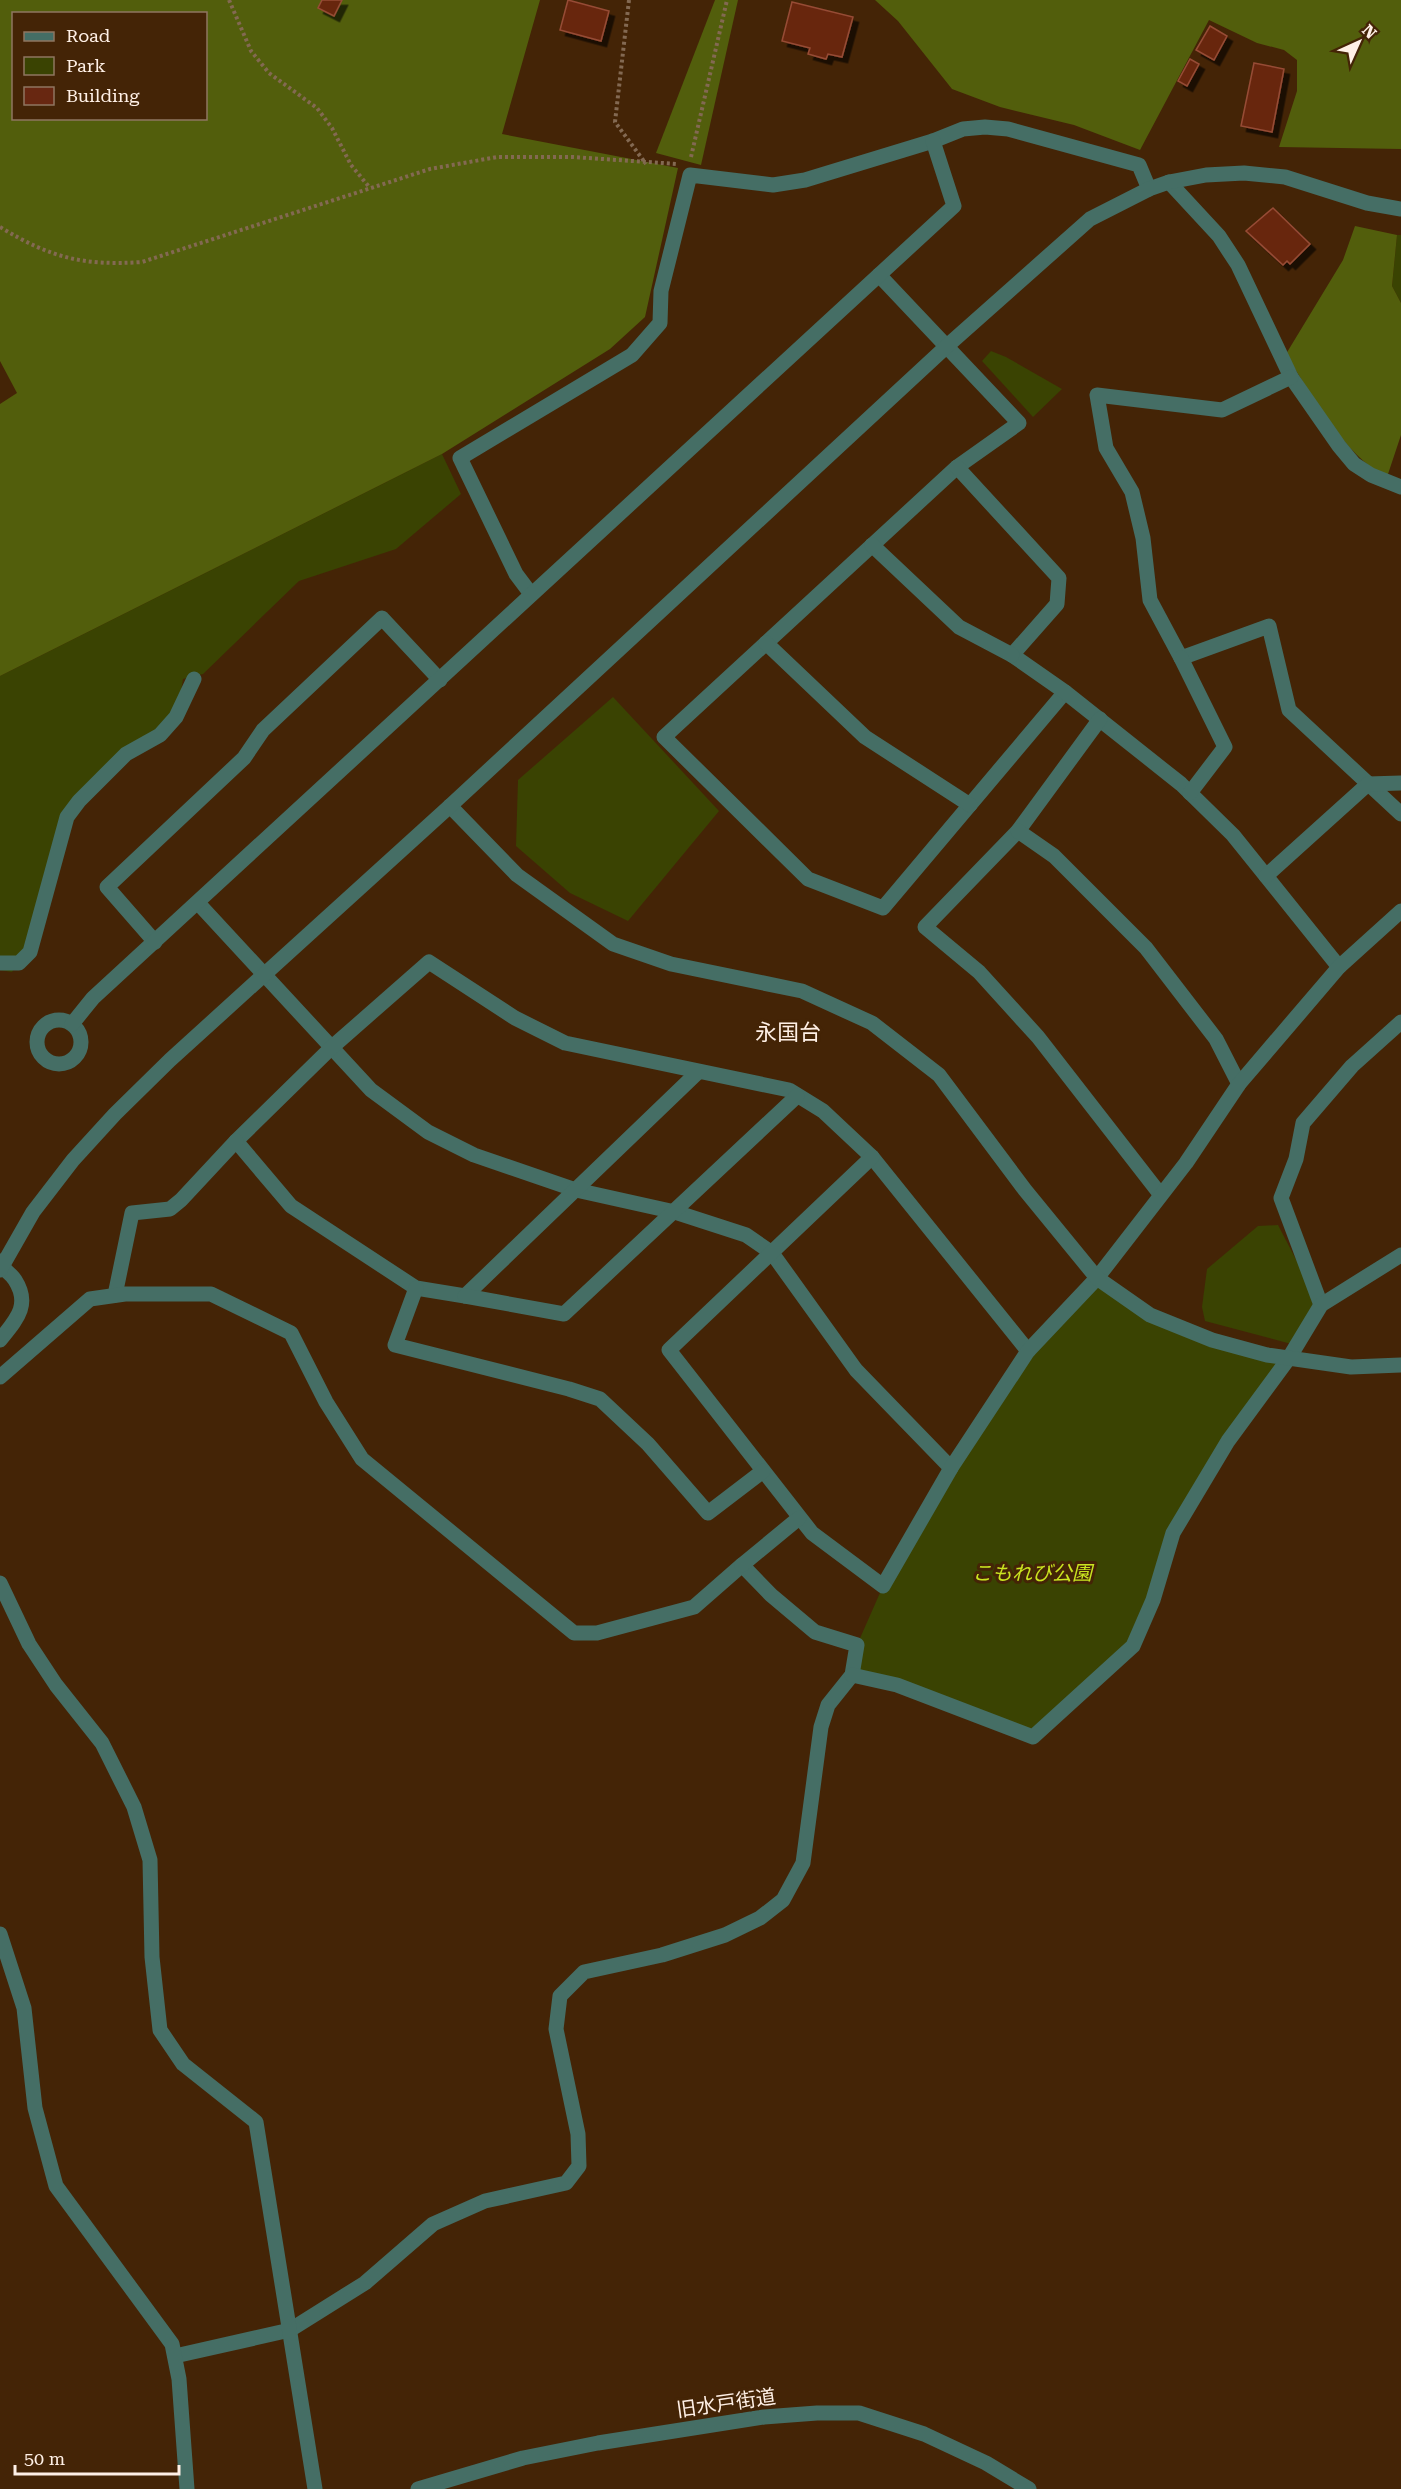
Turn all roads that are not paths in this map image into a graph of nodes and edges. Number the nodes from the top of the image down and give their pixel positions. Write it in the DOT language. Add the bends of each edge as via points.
graph roads {
  1 [pos="933,141"];
  2 [pos="1169,182"];
  3 [pos="1149,189"];
  4 [pos="1401,209"];
  5 [pos="879,275"];
  6 [pos="947,346"];
  7 [pos="1291,376"];
  8 [pos="957,467"];
  9 [pos="1401,487"];
  10 [pos="872,545"];
  11 [pos="531,594"];
  12 [pos="766,643"];
  13 [pos="1012,655"];
  14 [pos="1181,658"];
  15 [pos="194,679"];
  16 [pos="440,680"];
  17 [pos="1065,692"];
  18 [pos="1100,719"];
  19 [pos="1401,783"];
  20 [pos="1368,784"];
  21 [pos="1190,793"];
  22 [pos="970,805"];
  23 [pos="450,806"];
  24 [pos="1401,814"];
  25 [pos="1018,831"];
  26 [pos="1266,876"];
  27 [pos="198,903"];
  28 [pos="1401,911"];
  29 [pos="155,942"];
  30 [pos="0,963"];
  31 [pos="1339,967"];
  32 [pos="265,974"];
  33 [pos="1401,1022"];
  34 [pos="72,1024"];
  35 [pos="331,1048"];
  36 [pos="698,1072"];
  37 [pos="1239,1084"];
  38 [pos="797,1096"];
  39 [pos="236,1141"];
  40 [pos="872,1157"];
  41 [pos="576,1190"];
  42 [pos="1160,1194"];
  43 [pos="675,1212"];
  44 [pos="772,1253"];
  45 [pos="1401,1255"];
  46 [pos="1,1266"];
  47 [pos="1096,1278"];
  48 [pos="416,1288"];
  49 [pos="115,1296"];
  50 [pos="465,1296"];
  51 [pos="1321,1305"];
  52 [pos="0,1340"];
  53 [pos="1028,1351"];
  54 [pos="1288,1358"];
  55 [pos="1401,1365"];
  56 [pos="0,1377"];
  57 [pos="951,1468"];
  58 [pos="763,1471"];
  59 [pos="799,1518"];
  60 [pos="742,1565"];
  61 [pos="0,1583"];
  62 [pos="852,1675"];
  63 [pos="0,1934"];
  64 [pos="290,2330"];
  65 [pos="175,2356"];
  66 [pos="187,2489"];
  67 [pos="315,2489"];
  68 [pos="418,2489"];
  69 [pos="1029,2489"];
  1 -- 3 [label="street" via="963,129 1008,129 1139,165"];
  1 -- 5 [label="street" via="954,206"];
  1 -- 11 [label="street" via="806,180 773,185 689,172 661,291 660,323 632,355 460,458 516,574"];
  2 -- 3 [label="street"];
  2 -- 4 [label="street" via="1244,172 1285,177 1367,203"];
  2 -- 7 [label="street" via="1219,236"];
  3 -- 6 [label="street" via="1090,219"];
  5 -- 6 [label="street"];
  5 -- 11 [label="street"];
  6 -- 8 [label="street" via="1019,423"];
  6 -- 23 [label="street"];
  7 -- 9 [label="street" via="1354,464"];
  7 -- 14 [label="street" via="1222,410 1097,395 1106,448 1132,492 1143,538 1150,600"];
  8 -- 10 [label="street"];
  8 -- 13 [label="street" via="1059,578 1056,604"];
  10 -- 12 [label="street"];
  10 -- 13 [label="street" via="959,627"];
  11 -- 16 [label="street"];
  12 -- 22 [label="street" via="865,737"];
  12 -- 22 [label="street" via="664,737 808,879 883,908"];
  13 -- 17 [label="street"];
  14 -- 20 [label="street" via="1269,627 1289,710"];
  14 -- 21 [label="street" via="1225,747"];
  15 -- 30 [label="street" via="176,717 160,735 126,754 67,818 30,952 19,963"];
  16 -- 27 [label="street"];
  16 -- 29 [label="street" via="382,618 263,730 244,758 107,887"];
  17 -- 18 [label="street"];
  17 -- 22 [label="street"];
  18 -- 21 [label="street"];
  18 -- 25 [label="street"];
  19 -- 20 [label="street"];
  20 -- 24 [label="street"];
  20 -- 26 [label="street"];
  21 -- 26 [label="street" via="1233,835"];
  23 -- 32 [label="street"];
  23 -- 47 [label="street" via="517,875 613,944 671,964 802,991 872,1023 939,1075"];
  25 -- 37 [label="street" via="1054,856 1146,948 1216,1039"];
  25 -- 42 [label="street" via="925,927 979,972 1038,1037"];
  26 -- 31 [label="street"];
  27 -- 29 [label="street"];
  27 -- 32 [label="street"];
  28 -- 31 [label="street"];
  29 -- 34 [label="street" via="93,998"];
  31 -- 37 [label="street"];
  32 -- 35 [label="street"];
  32 -- 46 [label="street" via="170,1060 73,1160 33,1212"];
  33 -- 51 [label="street" via="1352,1066 1303,1123 1296,1159 1281,1198"];
  35 -- 36 [label="street" via="429,962 515,1018 565,1043"];
  35 -- 39 [label="street"];
  35 -- 41 [label="street" via="371,1090 428,1132 474,1155"];
  36 -- 38 [label="street" via="789,1090"];
  36 -- 41 [label="street"];
  37 -- 42 [label="street" via="1186,1163"];
  38 -- 40 [label="street" via="823,1111"];
  38 -- 43 [label="street"];
  39 -- 48 [label="street" via="291,1206"];
  39 -- 49 [label="street" via="170,1209 132,1213"];
  40 -- 44 [label="street"];
  40 -- 53 [label="street"];
  41 -- 43 [label="street"];
  41 -- 50 [label="street"];
  42 -- 47 [label="street"];
  43 -- 44 [label="street" via="746,1235"];
  43 -- 50 [label="street" via="564,1314"];
  44 -- 57 [label="street" via="856,1370"];
  44 -- 58 [label="street" via="669,1350"];
  45 -- 51 [label="street"];
  46 -- 52 [label="street" via="14,1279 23,1302 17,1320"];
  47 -- 53 [label="street"];
  47 -- 54 [label="street" via="1150,1315 1212,1340"];
  48 -- 50 [label="street"];
  48 -- 58 [label="street" via="395,1345 600,1399 648,1444 708,1513"];
  49 -- 56 [label="street" via="90,1299"];
  49 -- 60 [label="street" via="211,1294 291,1333 326,1402 362,1459 574,1633 597,1633 694,1607"];
  51 -- 54 [label="street"];
  53 -- 57 [label="street"];
  54 -- 55 [label="street" via="1351,1367"];
  54 -- 62 [label="street" via="1228,1440 1173,1533 1153,1600 1133,1646 1033,1737 897,1685"];
  57 -- 59 [label="street" via="883,1586 812,1533"];
  58 -- 59 [label="street"];
  59 -- 60 [label="street"];
  60 -- 62 [label="street" via="815,1632 857,1645"];
  61 -- 64 [label="street" via="29,1644 102,1743 134,1807 150,1860 152,1958 160,2030 183,2064 256,2122"];
  62 -- 64 [label="street" via="828,1705 821,1727 803,1863 783,1900 760,1918 725,1935 662,1955 584,1972 560,1996 556,2029 578,2134 579,2166 566,2183 485,2201 433,2224 365,2283"];
  63 -- 65 [label="street" via="24,2008 35,2108 56,2186 172,2344"];
  64 -- 65 [label="street"];
  64 -- 67 [label="street"];
  65 -- 66 [label="street"];
  68 -- 69 [label="street, 旧水戸街道" via="523,2458 588,2445 764,2417 859,2413 924,2434 986,2463"];
}
